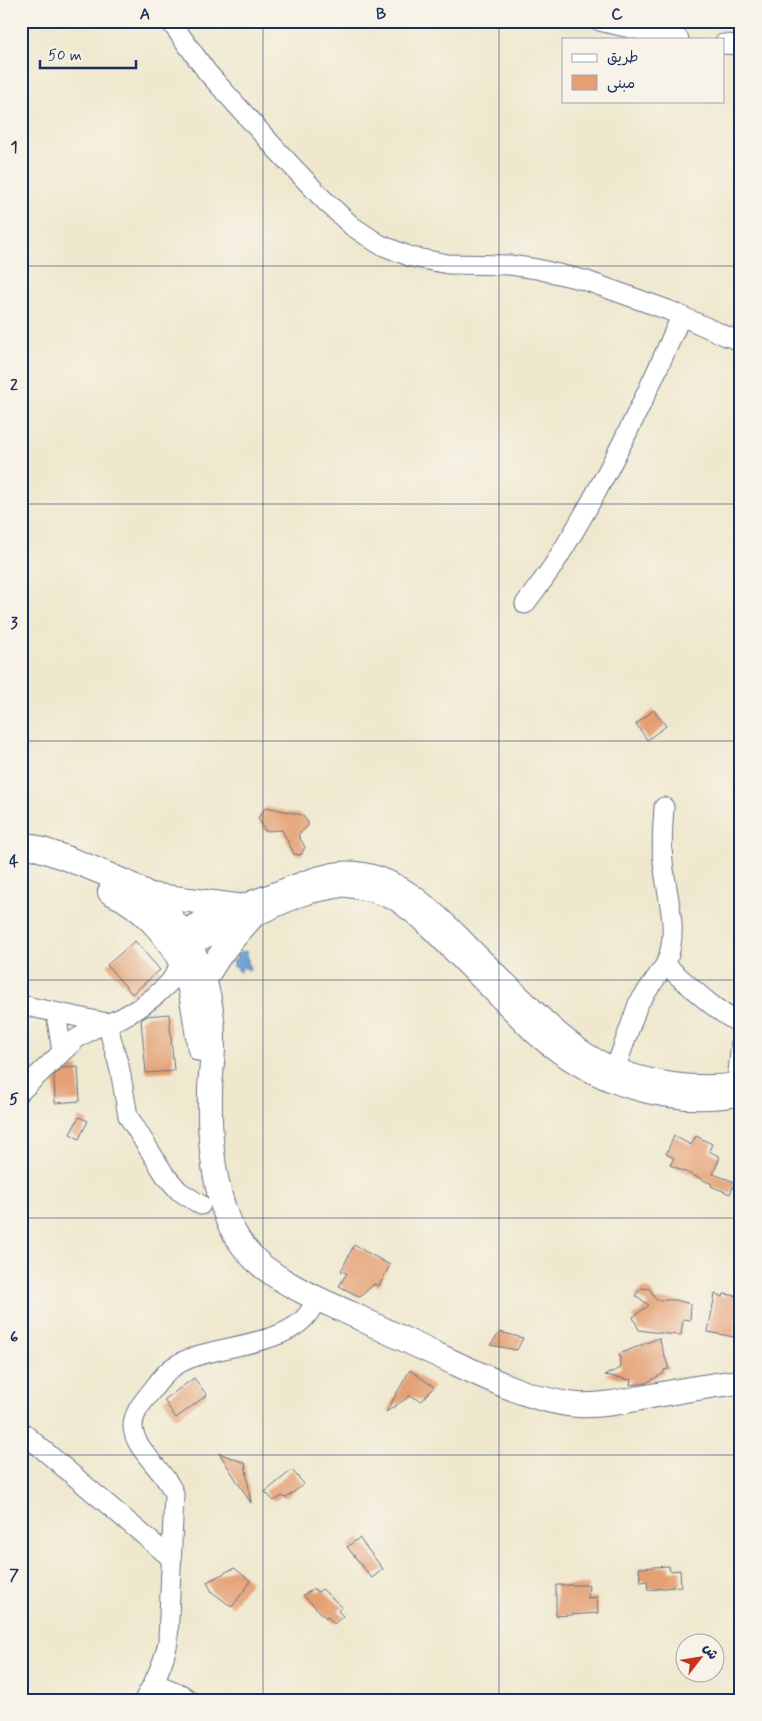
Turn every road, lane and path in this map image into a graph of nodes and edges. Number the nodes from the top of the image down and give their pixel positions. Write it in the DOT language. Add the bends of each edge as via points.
graph roads {
  1 [pos="170,21"];
  2 [pos="599,21"];
  3 [pos="675,38"];
  4 [pos="724,44"];
  5 [pos="741,45"];
  6 [pos="681,316"];
  7 [pos="741,340"];
  8 [pos="525,604"];
  9 [pos="664,807"];
  10 [pos="21,843"];
  11 [pos="21,859"];
  12 [pos="149,895"];
  13 [pos="244,912"];
  14 [pos="179,944"];
  15 [pos="665,964"];
  16 [pos="205,980"];
  17 [pos="21,1006"];
  18 [pos="56,1013"];
  19 [pos="107,1023"];
  20 [pos="741,1024"];
  21 [pos="741,1042"];
  22 [pos="62,1052"];
  23 [pos="616,1067"];
  24 [pos="740,1087"];
  25 [pos="21,1091"];
  26 [pos="210,1091"];
  27 [pos="201,1205"];
  28 [pos="317,1297"];
  29 [pos="741,1382"];
  30 [pos="21,1432"];
  31 [pos="172,1559"];
  32 [pos="154,1683"];
  33 [pos="144,1700"];
  34 [pos="189,1700"];
  1 -- 6 [label="street" via="207,72 275,148 352,226 379,244 411,256 448,264 537,269 584,280"];
  2 -- 3 [label="street"];
  4 -- 5 [label="street"];
  6 -- 7 [label="street"];
  6 -- 8 [label="street" via="648,392 584,514 556,562"];
  9 -- 15 [label="street" via="662,860 673,932"];
  10 -- 12 [label="main road" via="100,871"];
  11 -- 14 [label="main road" via="129,901"];
  12 -- 13 [label="main road"];
  12 -- 14 [label="main road" via="162,908"];
  13 -- 14 [label="street"];
  13 -- 16 [label="main road"];
  13 -- 23 [label="street" via="316,876 334,872 363,873 393,881 447,923 556,1030 589,1054"];
  13 -- 24 [label="street" via="332,888 372,892 396,902 415,915 534,1034 579,1066 604,1079 664,1098 692,1100"];
  14 -- 16 [label="main road"];
  14 -- 19 [label="street" via="170,982 139,1008"];
  14 -- 26 [label="main road"];
  15 -- 20 [label="street" via="710,1004"];
  15 -- 23 [label="street" via="638,1004"];
  16 -- 26 [label="main road" via="212,1016"];
  17 -- 18 [label="street"];
  18 -- 19 [label="street"];
  18 -- 22 [label="street"];
  19 -- 22 [label="street" via="85,1034"];
  19 -- 27 [label="street" via="128,1116 165,1175 179,1191"];
  21 -- 24 [label="street"];
  22 -- 25 [label="street"];
  23 -- 24 [label="street" via="659,1080"];
  26 -- 28 [label="main road" via="212,1159 228,1221 244,1246 269,1272"];
  28 -- 29 [label="main road" via="500,1384 555,1402 604,1405"];
  28 -- 31 [label="street" via="310,1312 284,1332 191,1358 174,1366 137,1408 133,1426 135,1434 166,1477 174,1494"];
  30 -- 31 [label="street"];
  31 -- 32 [label="street" via="168,1642"];
  32 -- 33 [label="street"];
  32 -- 34 [label="street"];
}
